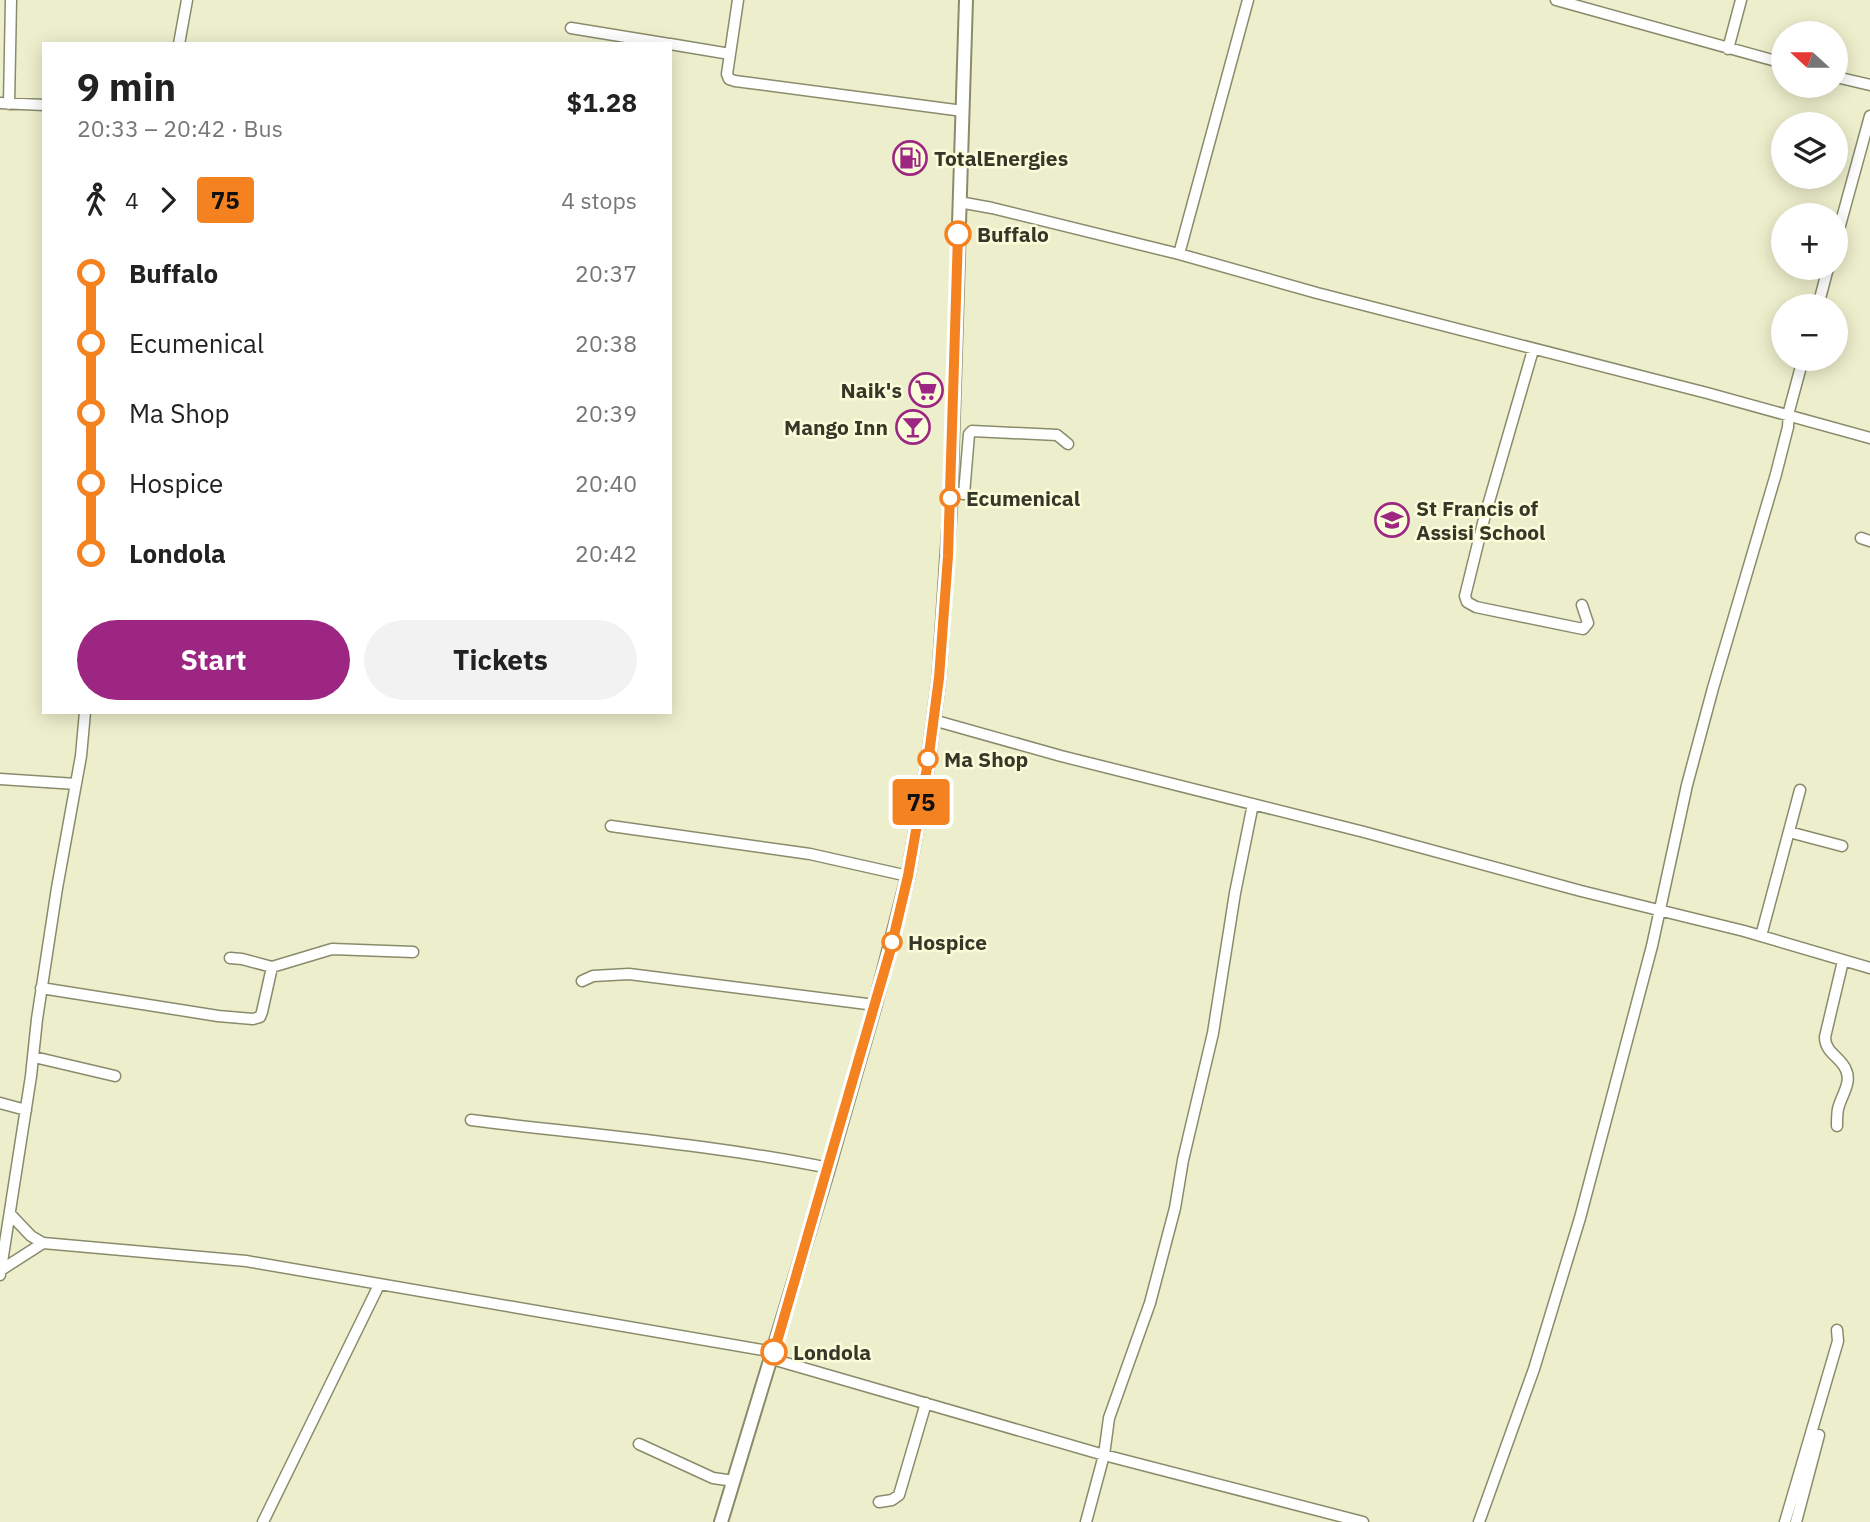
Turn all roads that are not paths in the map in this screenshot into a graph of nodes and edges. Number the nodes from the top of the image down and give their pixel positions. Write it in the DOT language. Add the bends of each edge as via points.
graph roads {
  1 [pos="11,0"];
  2 [pos="187,0"];
  3 [pos="738,0"];
  4 [pos="966,0"];
  5 [pos="1248,0"];
  6 [pos="1556,0"];
  7 [pos="1741,0"];
  8 [pos="571,28"];
  9 [pos="179,42"];
  10 [pos="657,42"];
  11 [pos="672,44"];
  12 [pos="1728,49"];
  13 [pos="730,54"];
  14 [pos="1771,60"];
  15 [pos="1848,79"];
  16 [pos="1870,85"];
  17 [pos="4,103"];
  18 [pos="42,105"];
  19 [pos="963,111"];
  20 [pos="1870,116"];
  21 [pos="958,202"];
  22 [pos="1846,203"];
  23 [pos="1179,254"];
  24 [pos="1533,350"];
  25 [pos="1800,371"];
  26 [pos="1790,415"];
  27 [pos="1870,438"];
  28 [pos="1068,443"];
  29 [pos="950,492"];
  30 [pos="1582,604"];
  31 [pos="85,714"];
  32 [pos="933,720"];
  33 [pos="0,779"];
  34 [pos="76,784"];
  35 [pos="1800,790"];
  36 [pos="1253,804"];
  37 [pos="611,826"];
  38 [pos="1789,832"];
  39 [pos="1842,846"];
  40 [pos="908,876"];
  41 [pos="1660,910"];
  42 [pos="1761,936"];
  43 [pos="414,952"];
  44 [pos="230,958"];
  45 [pos="1843,961"];
  46 [pos="272,967"];
  47 [pos="1870,968"];
  48 [pos="582,981"];
  49 [pos="41,988"];
  50 [pos="876,1005"];
  51 [pos="34,1057"];
  52 [pos="116,1076"];
  53 [pos="0,1103"];
  54 [pos="26,1110"];
  55 [pos="471,1120"];
  56 [pos="1837,1126"];
  57 [pos="829,1168"];
  58 [pos="11,1216"];
  59 [pos="43,1243"];
  60 [pos="0,1272"];
  61 [pos="379,1285"];
  62 [pos="1837,1330"];
  63 [pos="773,1355"];
  64 [pos="926,1403"];
  65 [pos="1819,1435"];
  66 [pos="639,1444"];
  67 [pos="1104,1455"];
  68 [pos="734,1481"];
  69 [pos="880,1502"];
  70 [pos="263,1522"];
  71 [pos="721,1522"];
  72 [pos="1086,1522"];
  73 [pos="1363,1522"];
  74 [pos="1479,1522"];
  75 [pos="1785,1522"];
  76 [pos="1796,1522"];
  1 -- 17 [label="street"];
  2 -- 9 [label="street"];
  3 -- 13 [label="street"];
  4 -- 19 [label="main road"];
  5 -- 23 [label="street"];
  6 -- 12 [label="street"];
  7 -- 12 [label="street"];
  8 -- 10 [label="street"];
  11 -- 13 [label="street"];
  12 -- 14 [label="street"];
  13 -- 19 [label="street" via="727,75 735,81"];
  15 -- 16 [label="street"];
  17 -- 18 [label="street"];
  19 -- 21 [label="main road"];
  20 -- 22 [label="street"];
  21 -- 23 [label="street"];
  21 -- 29 [label="main road"];
  23 -- 24 [label="street"];
  24 -- 26 [label="street"];
  24 -- 30 [label="street" via="1465,596 1476,607 1583,629 1588,623"];
  25 -- 26 [label="street"];
  26 -- 27 [label="street"];
  26 -- 41 [label="street" via="1690,773"];
  28 -- 29 [label="street" via="1057,435 972,431 964,494"];
  29 -- 32 [label="main road"];
  31 -- 34 [label="street"];
  32 -- 36 [label="street"];
  32 -- 40 [label="main road"];
  33 -- 34 [label="street"];
  34 -- 49 [label="street"];
  35 -- 38 [label="street"];
  36 -- 41 [label="street"];
  36 -- 67 [label="street" via="1213,1033 1175,1208 1150,1303 1109,1418"];
  37 -- 40 [label="street" via="810,855"];
  38 -- 39 [label="street"];
  38 -- 42 [label="street"];
  40 -- 50 [label="main road"];
  41 -- 42 [label="street"];
  41 -- 74 [label="street" via="1580,1219 1534,1369"];
  42 -- 45 [label="street"];
  43 -- 46 [label="street" via="329,949"];
  44 -- 46 [label="street"];
  45 -- 47 [label="street"];
  45 -- 56 [label="street" via="1825,1037 1825,1044 1848,1074"];
  46 -- 49 [label="street" via="262,1012 253,1019"];
  48 -- 50 [label="street" via="629,974"];
  49 -- 51 [label="street"];
  50 -- 57 [label="main road"];
  51 -- 52 [label="street"];
  51 -- 54 [label="street"];
  53 -- 54 [label="street"];
  54 -- 58 [label="street"];
  55 -- 57 [label="street" via="687,1145"];
  57 -- 63 [label="main road"];
  58 -- 59 [label="street"];
  58 -- 60 [label="street"];
  59 -- 60 [label="street"];
  59 -- 61 [label="street" via="246,1261"];
  61 -- 63 [label="street"];
  61 -- 70 [label="street"];
  62 -- 75 [label="street" via="1838,1341"];
  63 -- 64 [label="street"];
  63 -- 68 [label="main road"];
  64 -- 67 [label="street"];
  64 -- 69 [label="street" via="899,1495"];
  65 -- 76 [label="street"];
  66 -- 68 [label="street" via="713,1478"];
  67 -- 72 [label="street"];
  67 -- 73 [label="street"];
  68 -- 71 [label="main road"];
}
